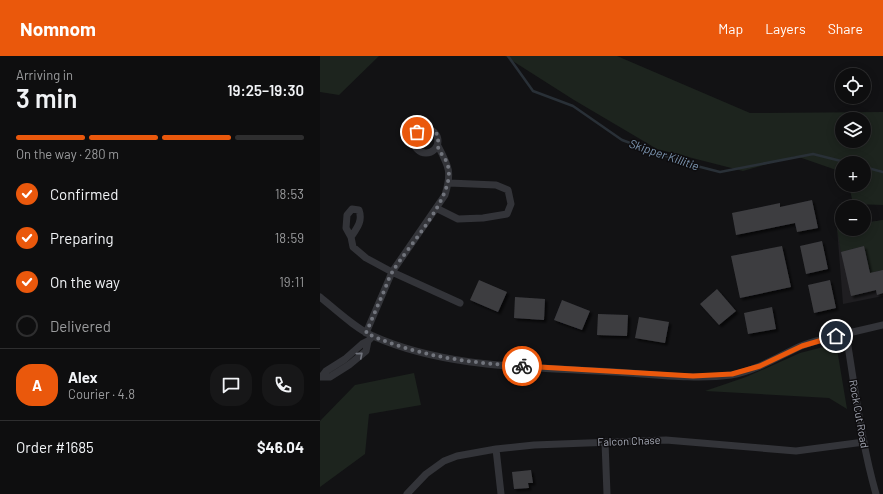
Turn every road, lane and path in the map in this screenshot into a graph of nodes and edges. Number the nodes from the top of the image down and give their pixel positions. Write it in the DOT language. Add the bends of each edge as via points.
graph roads {
  1 [pos="438,146"];
  2 [pos="449,183"];
  3 [pos="436,208"];
  4 [pos="351,237"];
  5 [pos="392,272"];
  6 [pos="320,297"];
  7 [pos="460,303"];
  8 [pos="883,325"];
  9 [pos="846,334"];
  10 [pos="369,337"];
  11 [pos="321,376"];
  12 [pos="605,442"];
  13 [pos="864,442"];
  14 [pos="496,449"];
  15 [pos="407,494"];
  16 [pos="501,494"];
  17 [pos="607,494"];
  18 [pos="876,494"];
  1 -- 2 [label="street" via="448,166"];
  2 -- 3 [label="street"];
  2 -- 3 [label="street" via="496,185 508,190 511,204 507,214 458,219"];
  3 -- 5 [label="street"];
  4 -- 5 [label="street" via="353,247 366,258"];
  5 -- 7 [label="street"];
  5 -- 10 [label="street"];
  6 -- 10 [label="street"];
  8 -- 9 [label="street"];
  9 -- 10 [label="street" via="802,346 760,366 732,374 693,376 466,362 417,352"];
  9 -- 13 [label="street, Rock Cut Road"];
  10 -- 11 [label="street"];
  12 -- 13 [label="street, Falcon Chase" via="666,440 796,451"];
  12 -- 14 [label="street, Falcon Chase"];
  12 -- 17 [label="street"];
  13 -- 18 [label="street, Rock Cut Road"];
  14 -- 15 [label="street, Falcon Chase" via="444,461 426,474"];
  14 -- 16 [label="street"];
}
